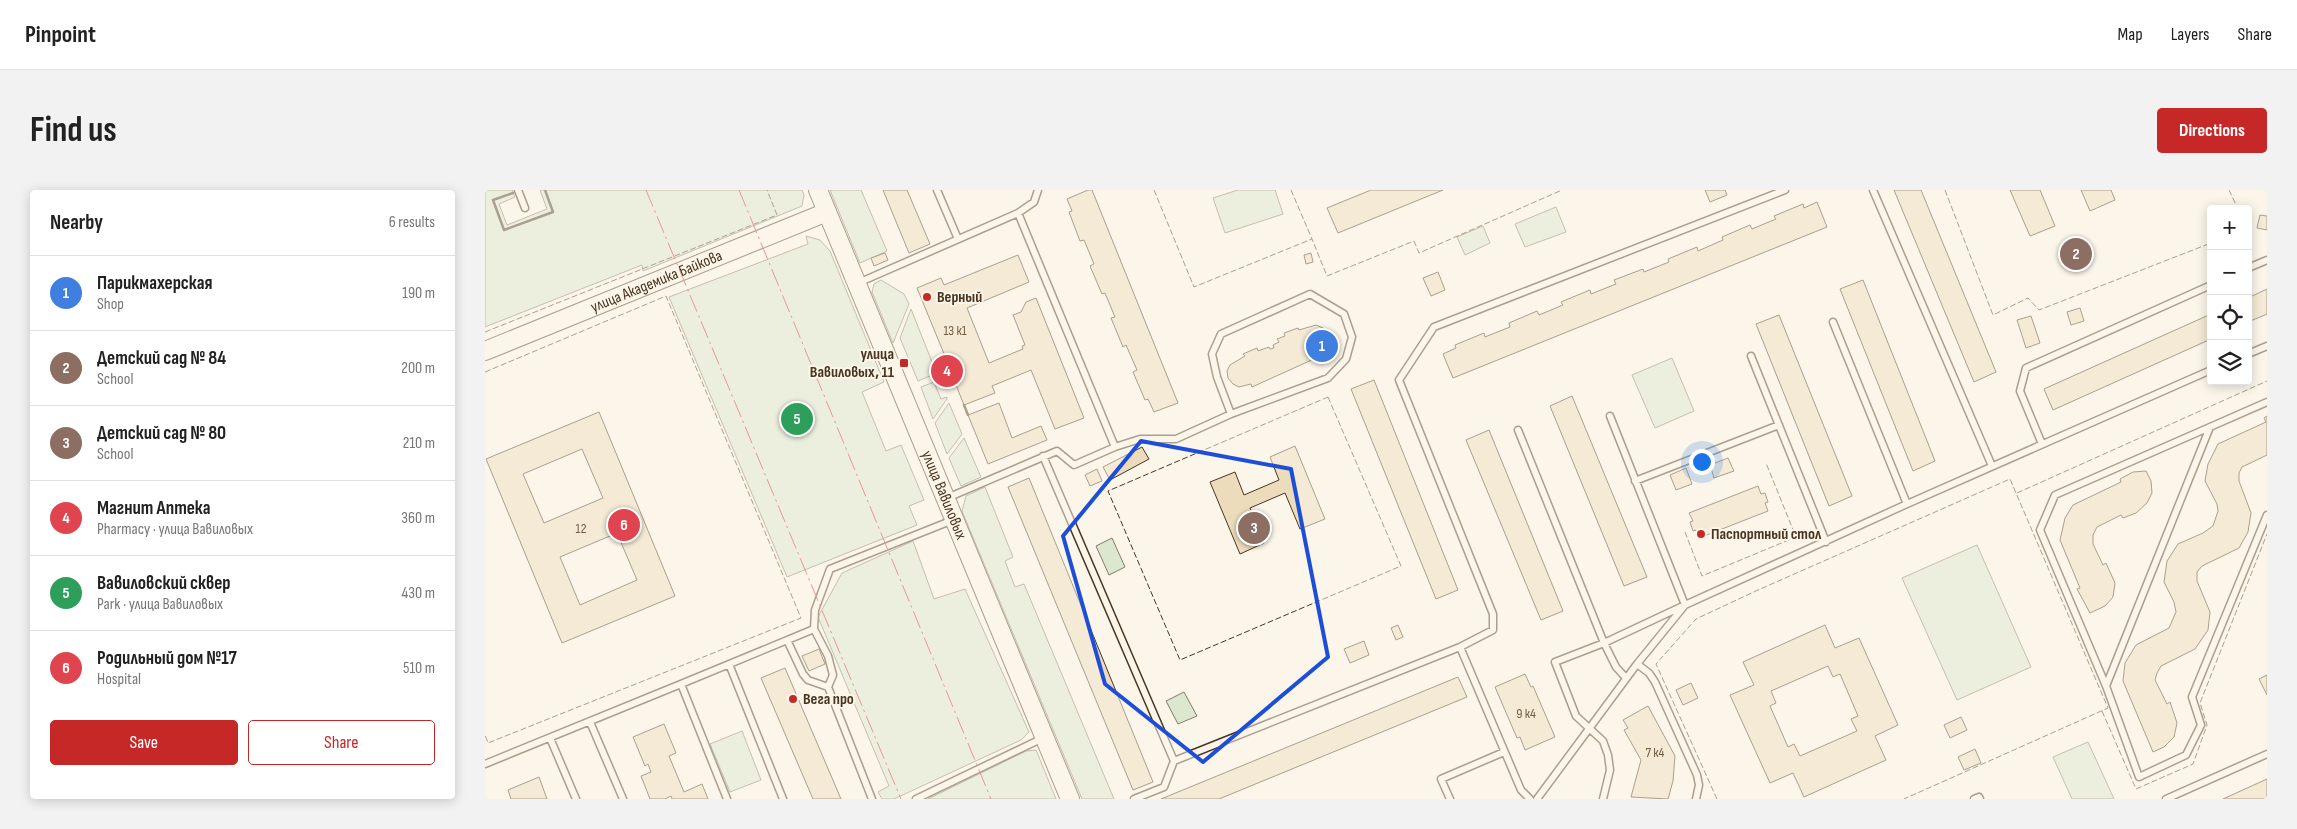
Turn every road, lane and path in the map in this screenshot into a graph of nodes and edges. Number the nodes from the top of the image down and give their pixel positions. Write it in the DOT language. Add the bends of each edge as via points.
graph roads {
  1 [pos="518,190"];
  2 [pos="818,190"];
  3 [pos="937,190"];
  4 [pos="1038,190"];
  5 [pos="1785,190"];
  6 [pos="1873,190"];
  7 [pos="525,208"];
  8 [pos="827,212"];
  9 [pos="1018,213"];
  10 [pos="958,239"];
  11 [pos="2267,260"];
  12 [pos="2252,266"];
  13 [pos="857,283"];
  14 [pos="2207,287"];
  15 [pos="1833,322"];
  16 [pos="2267,346"];
  17 [pos="485,351"];
  18 [pos="2252,352"];
  19 [pos="1751,356"];
  20 [pos="2207,372"];
  21 [pos="2267,402"];
  22 [pos="1231,414"];
  23 [pos="1610,416"];
  24 [pos="1779,425"];
  25 [pos="2210,427"];
  26 [pos="1518,430"];
  27 [pos="2042,444"];
  28 [pos="1115,447"];
  29 [pos="1043,456"];
  30 [pos="1992,466"];
  31 [pos="1635,481"];
  32 [pos="946,499"];
  33 [pos="1907,504"];
  34 [pos="2267,515"];
  35 [pos="955,519"];
  36 [pos="1826,542"];
  37 [pos="1685,605"];
  38 [pos="814,629"];
  39 [pos="787,640"];
  40 [pos="1604,643"];
  41 [pos="1460,647"];
  42 [pos="729,664"];
  43 [pos="1637,664"];
  44 [pos="1626,678"];
  45 [pos="681,684"];
  46 [pos="2106,686"];
  47 [pos="828,687"];
  48 [pos="590,722"];
  49 [pos="1589,728"];
  50 [pos="1044,737"];
  51 [pos="550,738"];
  52 [pos="1504,752"];
  53 [pos="2267,754"];
  54 [pos="1174,762"];
  55 [pos="485,764"];
  56 [pos="575,799"];
  57 [pos="623,799"];
  58 [pos="727,799"];
  59 [pos="783,799"];
  60 [pos="872,799"];
  61 [pos="916,799"];
  62 [pos="1070,799"];
  63 [pos="1134,799"];
  64 [pos="1449,799"];
  65 [pos="1530,799"];
  66 [pos="1537,799"];
  67 [pos="1603,799"];
  68 [pos="1696,799"];
  69 [pos="1974,799"];
  70 [pos="1980,799"];
  71 [pos="2166,799"];
  1 -- 7 [label="lane"];
  2 -- 8 [label="street, улица Вавиловых"];
  3 -- 10 [label="lane"];
  4 -- 9 [label="lane" via="1034,202"];
  5 -- 41 [label="lane" via="1434,327 1399,380 1493,614 1493,630"];
  6 -- 30 [label="lane"];
  8 -- 13 [label="street, улица Вавиловых"];
  8 -- 17 [label="street, улица Академика Байкова"];
  9 -- 10 [label="lane"];
  9 -- 28 [label="lane"];
  10 -- 13 [label="lane"];
  11 -- 12 [label="lane"];
  13 -- 32 [label="street, улица Вавиловых"];
  14 -- 27 [label="lane" via="2027,368 2020,391"];
  15 -- 33 [label="lane"];
  16 -- 18 [label="lane"];
  19 -- 24 [label="lane"];
  20 -- 27 [label="lane"];
  21 -- 25 [label="lane"];
  22 -- 22 [label="lane" via="1328,378 1346,359 1350,344 1344,314 1310,294 1221,334 1212,354"];
  22 -- 28 [label="lane" via="1176,439 1140,439"];
  23 -- 31 [label="lane"];
  24 -- 31 [label="lane"];
  24 -- 36 [label="lane"];
  25 -- 46 [label="lane"];
  25 -- 46 [label="lane" via="2055,494 2041,530"];
  26 -- 40 [label="lane"];
  27 -- 30 [label="lane"];
  28 -- 29 [label="lane" via="1074,465 1057,451"];
  29 -- 32 [label="lane"];
  29 -- 54 [label="lane"];
  30 -- 33 [label="lane"];
  31 -- 37 [label="lane"];
  32 -- 35 [label="street, улица Вавиловых"];
  33 -- 36 [label="lane"];
  34 -- 46 [label="lane" via="2192,697 2201,725 2186,755 2139,778"];
  35 -- 38 [label="lane" via="830,569 815,610"];
  35 -- 50 [label="street, улица Вавиловых"];
  36 -- 37 [label="lane"];
  37 -- 40 [label="lane"];
  37 -- 43 [label="lane"];
  38 -- 39 [label="lane"];
  38 -- 47 [label="lane" via="828,656 833,675"];
  39 -- 42 [label="lane"];
  39 -- 47 [label="lane" via="808,680"];
  40 -- 44 [label="lane" via="1616,667"];
  40 -- 49 [label="lane" via="1555,662 1577,716"];
  41 -- 52 [label="lane"];
  41 -- 54 [label="lane"];
  42 -- 45 [label="lane"];
  42 -- 59 [label="lane"];
  43 -- 44 [label="lane"];
  43 -- 68 [label="lane" via="1655,682 1697,775"];
  44 -- 49 [label="lane"];
  45 -- 48 [label="lane"];
  45 -- 58 [label="lane"];
  47 -- 60 [label="lane"];
  48 -- 51 [label="lane"];
  48 -- 57 [label="lane"];
  49 -- 66 [label="lane"];
  49 -- 67 [label="lane" via="1603,741 1608,755 1610,770"];
  50 -- 61 [label="lane"];
  50 -- 62 [label="street, улица Вавиловых"];
  51 -- 55 [label="lane"];
  51 -- 56 [label="lane"];
  52 -- 64 [label="lane" via="1441,779"];
  52 -- 65 [label="lane" via="1521,790"];
  53 -- 71 [label="lane"];
  54 -- 63 [label="lane" via="1164,787"];
  69 -- 70 [label="lane"];
}
